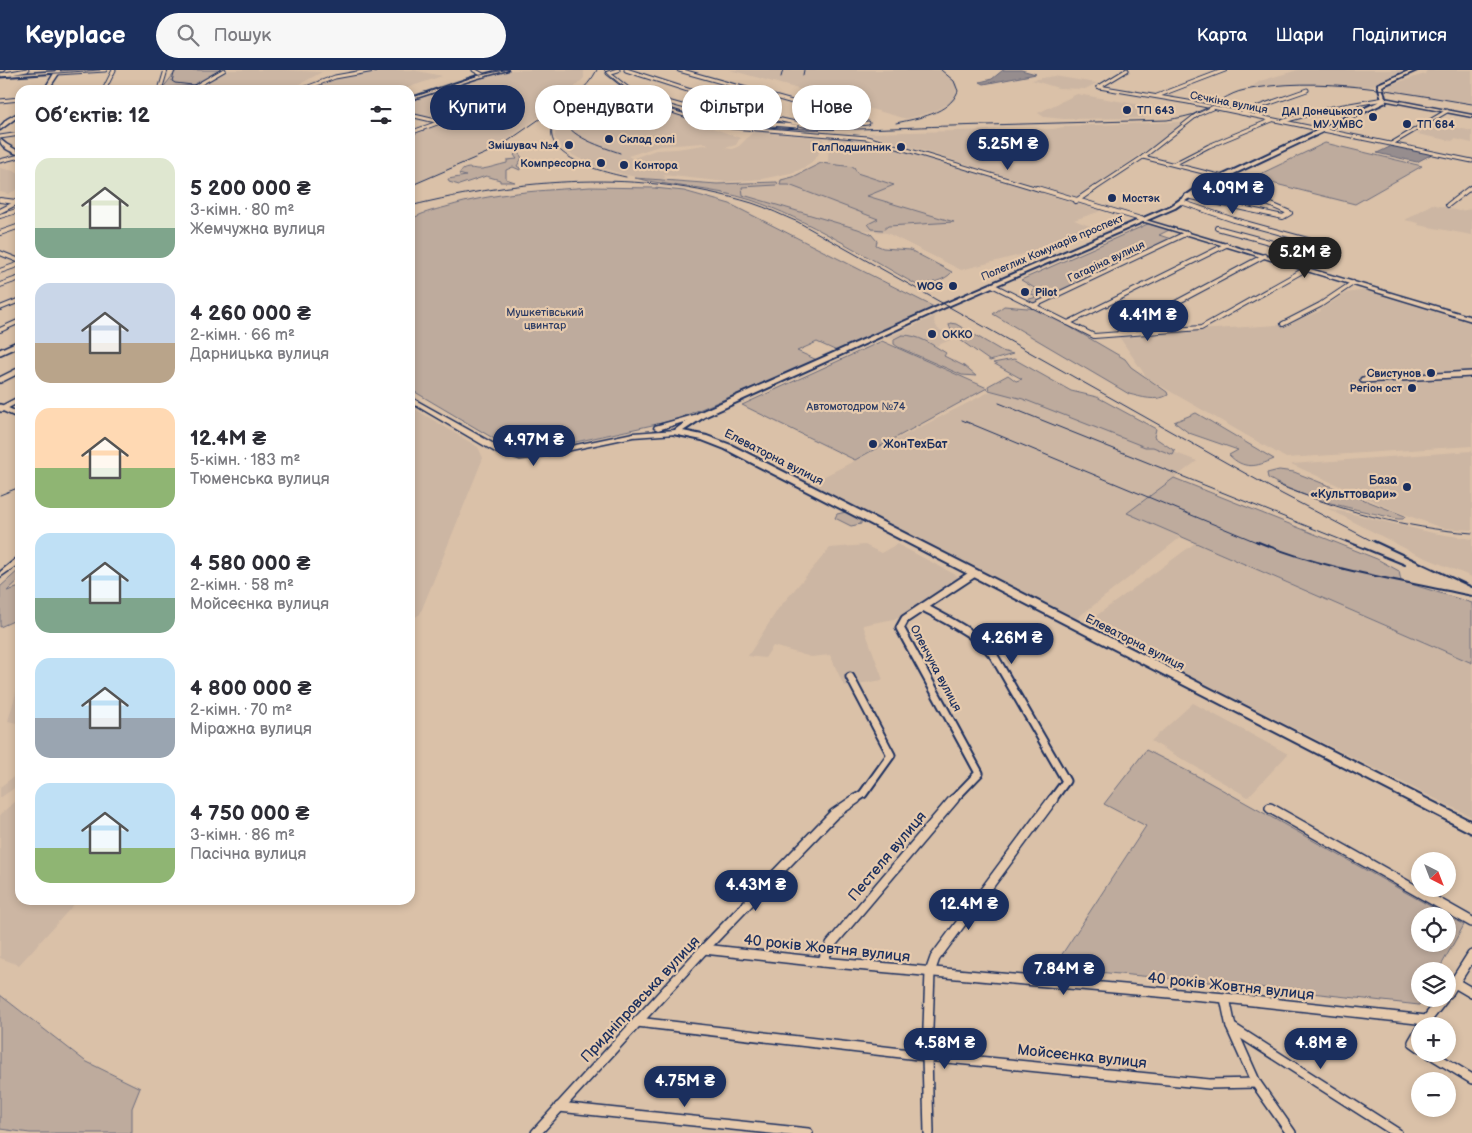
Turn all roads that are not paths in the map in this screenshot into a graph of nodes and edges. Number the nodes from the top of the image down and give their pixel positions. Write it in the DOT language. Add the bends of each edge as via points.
graph roads {
  1 [pos="27,70"];
  2 [pos="89,70"];
  3 [pos="105,70"];
  4 [pos="114,70"];
  5 [pos="166,70"];
  6 [pos="224,70"];
  7 [pos="374,70"];
  8 [pos="474,70"];
  9 [pos="499,70"];
  10 [pos="506,70"];
  11 [pos="618,70"];
  12 [pos="626,70"];
  13 [pos="679,70"];
  14 [pos="1127,70"];
  15 [pos="1225,70"];
  16 [pos="1415,70"];
  17 [pos="58,72"];
  18 [pos="482,75"];
  19 [pos="0,76"];
  20 [pos="49,85"];
  21 [pos="106,85"];
  22 [pos="162,85"];
  23 [pos="198,85"];
  24 [pos="314,85"];
  25 [pos="1307,90"];
  26 [pos="415,96"];
  27 [pos="1156,97"];
  28 [pos="15,99"];
  29 [pos="1384,99"];
  30 [pos="0,100"];
  31 [pos="792,102"];
  32 [pos="1212,108"];
  33 [pos="672,111"];
  34 [pos="1447,111"];
  35 [pos="1241,113"];
  36 [pos="15,116"];
  37 [pos="415,116"];
  38 [pos="1472,116"];
  39 [pos="1273,120"];
  40 [pos="792,122"];
  41 [pos="1282,122"];
  42 [pos="792,126"];
  43 [pos="0,129"];
  44 [pos="1322,130"];
  45 [pos="415,131"];
  46 [pos="15,135"];
  47 [pos="0,138"];
  48 [pos="1392,144"];
  49 [pos="15,152"];
  50 [pos="15,156"];
  51 [pos="1143,157"];
  52 [pos="0,161"];
  53 [pos="1472,161"];
  54 [pos="1174,164"];
  55 [pos="1223,177"];
  56 [pos="1202,187"];
  57 [pos="1472,187"];
  58 [pos="1187,196"];
  59 [pos="0,200"];
  60 [pos="1076,201"];
  61 [pos="15,202"];
  62 [pos="1181,202"];
  63 [pos="15,204"];
  64 [pos="1448,205"];
  65 [pos="0,211"];
  66 [pos="15,212"];
  67 [pos="0,216"];
  68 [pos="1144,220"];
  69 [pos="15,228"];
  70 [pos="1217,228"];
  71 [pos="0,233"];
  72 [pos="1187,233"];
  73 [pos="1226,245"];
  74 [pos="0,253"];
  75 [pos="1314,254"];
  76 [pos="1264,256"];
  77 [pos="15,260"];
  78 [pos="15,264"];
  79 [pos="1305,269"];
  80 [pos="0,270"];
  81 [pos="15,280"];
  82 [pos="1353,284"];
  83 [pos="0,285"];
  84 [pos="992,285"];
  85 [pos="15,302"];
  86 [pos="1033,306"];
  87 [pos="0,308"];
  88 [pos="1472,319"];
  89 [pos="15,323"];
  90 [pos="1068,324"];
  91 [pos="1283,324"];
  92 [pos="0,330"];
  93 [pos="1118,334"];
  94 [pos="15,345"];
  95 [pos="0,352"];
  96 [pos="15,372"];
  97 [pos="1472,374"];
  98 [pos="0,380"];
  99 [pos="1363,380"];
  100 [pos="15,401"];
  101 [pos="415,402"];
  102 [pos="1,408"];
  103 [pos="15,414"];
  104 [pos="701,414"];
  105 [pos="676,432"];
  106 [pos="633,434"];
  107 [pos="717,441"];
  108 [pos="15,564"];
  109 [pos="973,574"];
  110 [pos="0,576"];
  111 [pos="925,608"];
  112 [pos="850,677"];
  113 [pos="979,773"];
  114 [pos="1270,808"];
  115 [pos="1472,828"];
  116 [pos="1472,922"];
  117 [pos="704,949"];
  118 [pos="1472,955"];
  119 [pos="822,962"];
  120 [pos="930,972"];
  121 [pos="1456,981"];
  122 [pos="1456,984"];
  123 [pos="1472,993"];
  124 [pos="1225,998"];
  125 [pos="1437,1007"];
  126 [pos="1429,1017"];
  127 [pos="1411,1021"];
  128 [pos="637,1022"];
  129 [pos="1232,1027"];
  130 [pos="927,1056"];
  131 [pos="1444,1062"];
  132 [pos="1472,1079"];
  133 [pos="1256,1083"];
  134 [pos="559,1107"];
  135 [pos="536,1133"];
  136 [pos="808,1133"];
  137 [pos="929,1133"];
  138 [pos="1291,1133"];
  139 [pos="1397,1133"];
  1 -- 19 [label="street"];
  2 -- 17 [label="street"];
  3 -- 17 [label="street"];
  4 -- 21 [label="street"];
  5 -- 22 [label="street"];
  6 -- 23 [label="street"];
  7 -- 24 [label="street" via="335,77"];
  8 -- 18 [label="street"];
  9 -- 18 [label="main road"];
  10 -- 18 [label="main road"];
  11 -- 42 [label="street" via="608,73 634,92 734,121"];
  12 -- 40 [label="street"];
  13 -- 31 [label="street"];
  14 -- 27 [label="street, Сєчкіна вулиця" via="1099,87"];
  15 -- 27 [label="street"];
  16 -- 29 [label="main road" via="1380,85"];
  17 -- 19 [label="street"];
  17 -- 20 [label="main road"];
  18 -- 26 [label="main road"];
  25 -- 35 [label="street"];
  27 -- 32 [label="street, Сєчкіна вулиця"];
  28 -- 30 [label="street"];
  29 -- 34 [label="street"];
  29 -- 41 [label="street" via="1327,109"];
  29 -- 44 [label="main road, Полеглих Комунарів проспект"];
  32 -- 35 [label="street, Сєчкіна вулиця"];
  32 -- 51 [label="street" via="1198,114"];
  33 -- 60 [label="street" via="732,127 867,138"];
  34 -- 38 [label="street"];
  34 -- 48 [label="street"];
  35 -- 39 [label="street, Сєчкіна вулиця"];
  36 -- 43 [label="main road"];
  37 -- 45 [label="street" via="440,122"];
  39 -- 41 [label="street, Сєчкіна вулиця"];
  39 -- 54 [label="street"];
  41 -- 44 [label="street, Сєчкіна вулиця"];
  44 -- 48 [label="street, Сєчкіна вулиця"];
  44 -- 55 [label="main road, Полеглих Комунарів проспект"];
  46 -- 47 [label="street"];
  47 -- 49 [label="main road"];
  48 -- 53 [label="street, Сєчкіна вулиця"];
  50 -- 52 [label="street"];
  51 -- 54 [label="street"];
  51 -- 60 [label="street"];
  54 -- 55 [label="street"];
  55 -- 56 [label="main road, Полеглих Комунарів проспект"];
  56 -- 58 [label="main road, Полеглих Комунарів проспект"];
  56 -- 58 [label="street" via="1290,212 1283,217"];
  57 -- 64 [label="street"];
  58 -- 62 [label="main road, Полеглих Комунарів проспект"];
  59 -- 61 [label="street"];
  60 -- 68 [label="street"];
  62 -- 68 [label="main road, Полеглих Комунарів проспект"];
  62 -- 75 [label="street" via="1311,241"];
  63 -- 65 [label="street"];
  66 -- 67 [label="street"];
  68 -- 72 [label="street"];
  68 -- 84 [label="main road, Полеглих Комунарів проспект"];
  69 -- 71 [label="street"];
  70 -- 75 [label="street"];
  72 -- 73 [label="street"];
  72 -- 86 [label="street, Гагаріна вулиця"];
  73 -- 76 [label="street"];
  73 -- 90 [label="street"];
  74 -- 77 [label="street"];
  75 -- 79 [label="street" via="1320,258"];
  76 -- 79 [label="street"];
  76 -- 93 [label="street"];
  78 -- 80 [label="street"];
  79 -- 82 [label="street"];
  79 -- 93 [label="street" via="1201,328"];
  81 -- 83 [label="street"];
  82 -- 88 [label="street"];
  82 -- 91 [label="street"];
  84 -- 86 [label="street"];
  84 -- 104 [label="main road, Полеглих Комунарів проспект"];
  85 -- 87 [label="street"];
  86 -- 90 [label="street"];
  89 -- 92 [label="street"];
  90 -- 93 [label="street" via="1094,336"];
  94 -- 95 [label="street"];
  96 -- 98 [label="street"];
  97 -- 99 [label="street"];
  100 -- 102 [label="street"];
  101 -- 106 [label="main road" via="500,450 520,456"];
  102 -- 103 [label="street"];
  104 -- 105 [label="main road, Полеглих Комунарів проспект"];
  104 -- 106 [label="main road"];
  104 -- 107 [label="main road" via="694,426"];
  105 -- 106 [label="main road"];
  105 -- 107 [label="main road, Елеваторна вулиця"];
  107 -- 109 [label="main road, Елеваторна вулиця"];
  108 -- 110 [label="street"];
  109 -- 111 [label="street, Оленчука вулиця"];
  109 -- 115 [label="main road, Елеваторна вулиця"];
  111 -- 113 [label="street, Оленчука вулиця" via="905,619 900,628"];
  111 -- 120 [label="street" via="983,642 1066,781 935,958"];
  112 -- 117 [label="street, Придніпровська вулиця" via="891,755 863,794 834,814"];
  113 -- 119 [label="street, Пестеля вулиця" via="831,944"];
  114 -- 116 [label="street"];
  117 -- 119 [label="street, 40 років Жовтня вулиця"];
  117 -- 128 [label="street, Придніпровська вулиця"];
  118 -- 121 [label="street"];
  119 -- 120 [label="street, 40 років Жовтня вулиця"];
  120 -- 124 [label="street, 40 років Жовтня вулиця"];
  120 -- 130 [label="street"];
  122 -- 123 [label="street"];
  124 -- 127 [label="street, 40 років Жовтня вулиця"];
  124 -- 129 [label="street"];
  125 -- 126 [label="street, 40 років Жовтня вулиця"];
  128 -- 130 [label="street, Мойсеєнка вулиця"];
  128 -- 134 [label="street, Придніпровська вулиця"];
  129 -- 133 [label="street"];
  129 -- 139 [label="street"];
  130 -- 133 [label="street, Мойсеєнка вулиця" via="1209,1084"];
  130 -- 137 [label="street"];
  131 -- 132 [label="street"];
  133 -- 138 [label="street"];
  134 -- 135 [label="street, Придніпровська вулиця"];
  134 -- 136 [label="street"];
}
